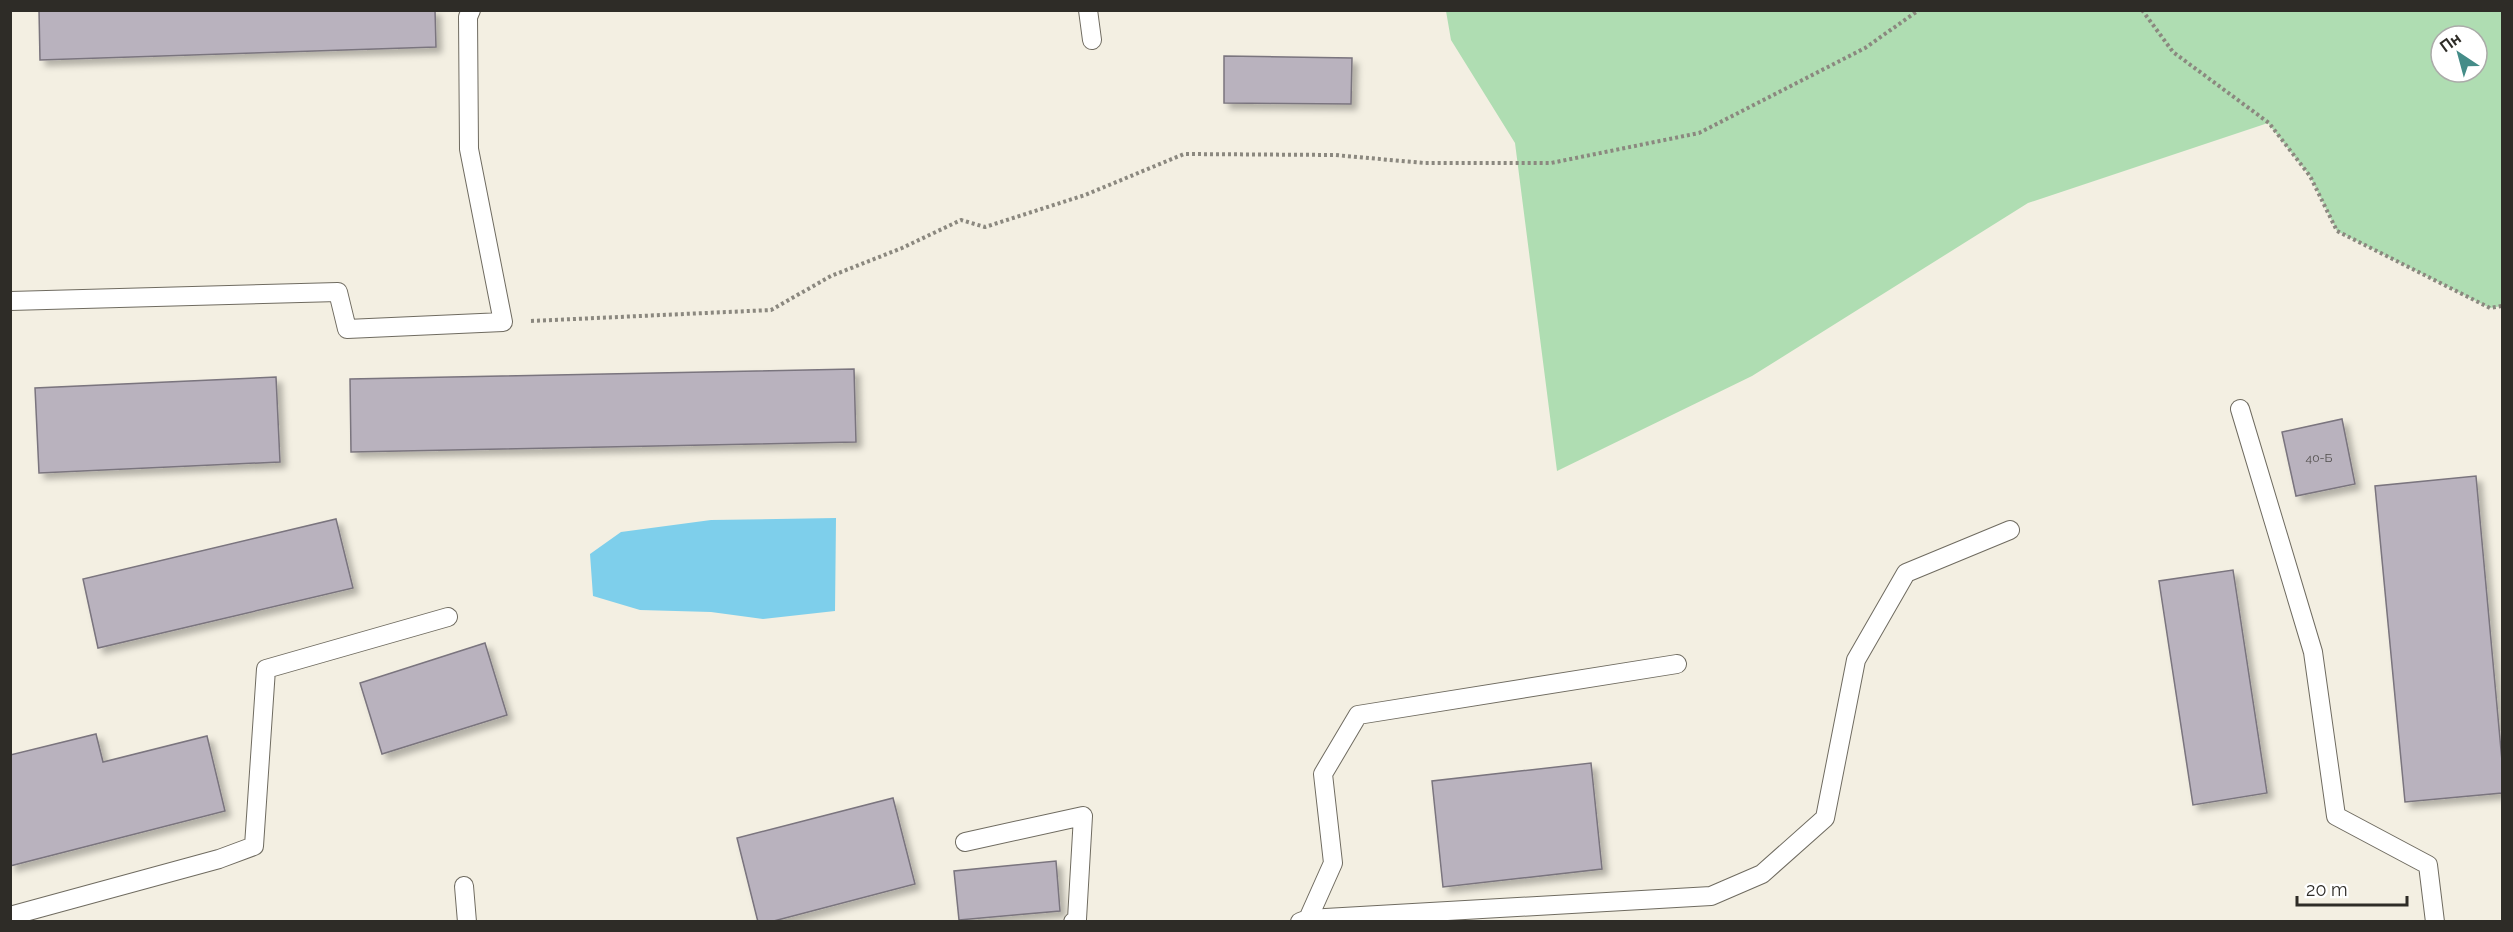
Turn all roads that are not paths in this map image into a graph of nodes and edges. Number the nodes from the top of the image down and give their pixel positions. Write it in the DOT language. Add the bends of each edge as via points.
graph roads {
  1 [pos="471,10"];
  2 [pos="1088,10"];
  3 [pos="1092,40"];
  4 [pos="10,302"];
  5 [pos="2240,409"];
  6 [pos="2010,530"];
  7 [pos="448,617"];
  8 [pos="1677,664"];
  9 [pos="965,842"];
  10 [pos="464,886"];
  11 [pos="10,916"];
  12 [pos="1304,920"];
  13 [pos="467,921"];
  14 [pos="1072,921"];
  15 [pos="2435,921"];
  1 -- 4 [label="lane" via="469,149 503,322 347,329 338,292"];
  2 -- 3 [label="lane"];
  5 -- 15 [label="lane" via="2313,652 2336,816 2428,865"];
  6 -- 12 [label="lane" via="1906,573 1856,660 1825,818 1762,874 1711,896"];
  7 -- 11 [label="lane" via="266,669 254,846"];
  8 -- 12 [label="lane" via="1358,715 1323,774 1334,863"];
  9 -- 14 [label="lane" via="1083,816 1077,919"];
  10 -- 13 [label="lane"];
}
